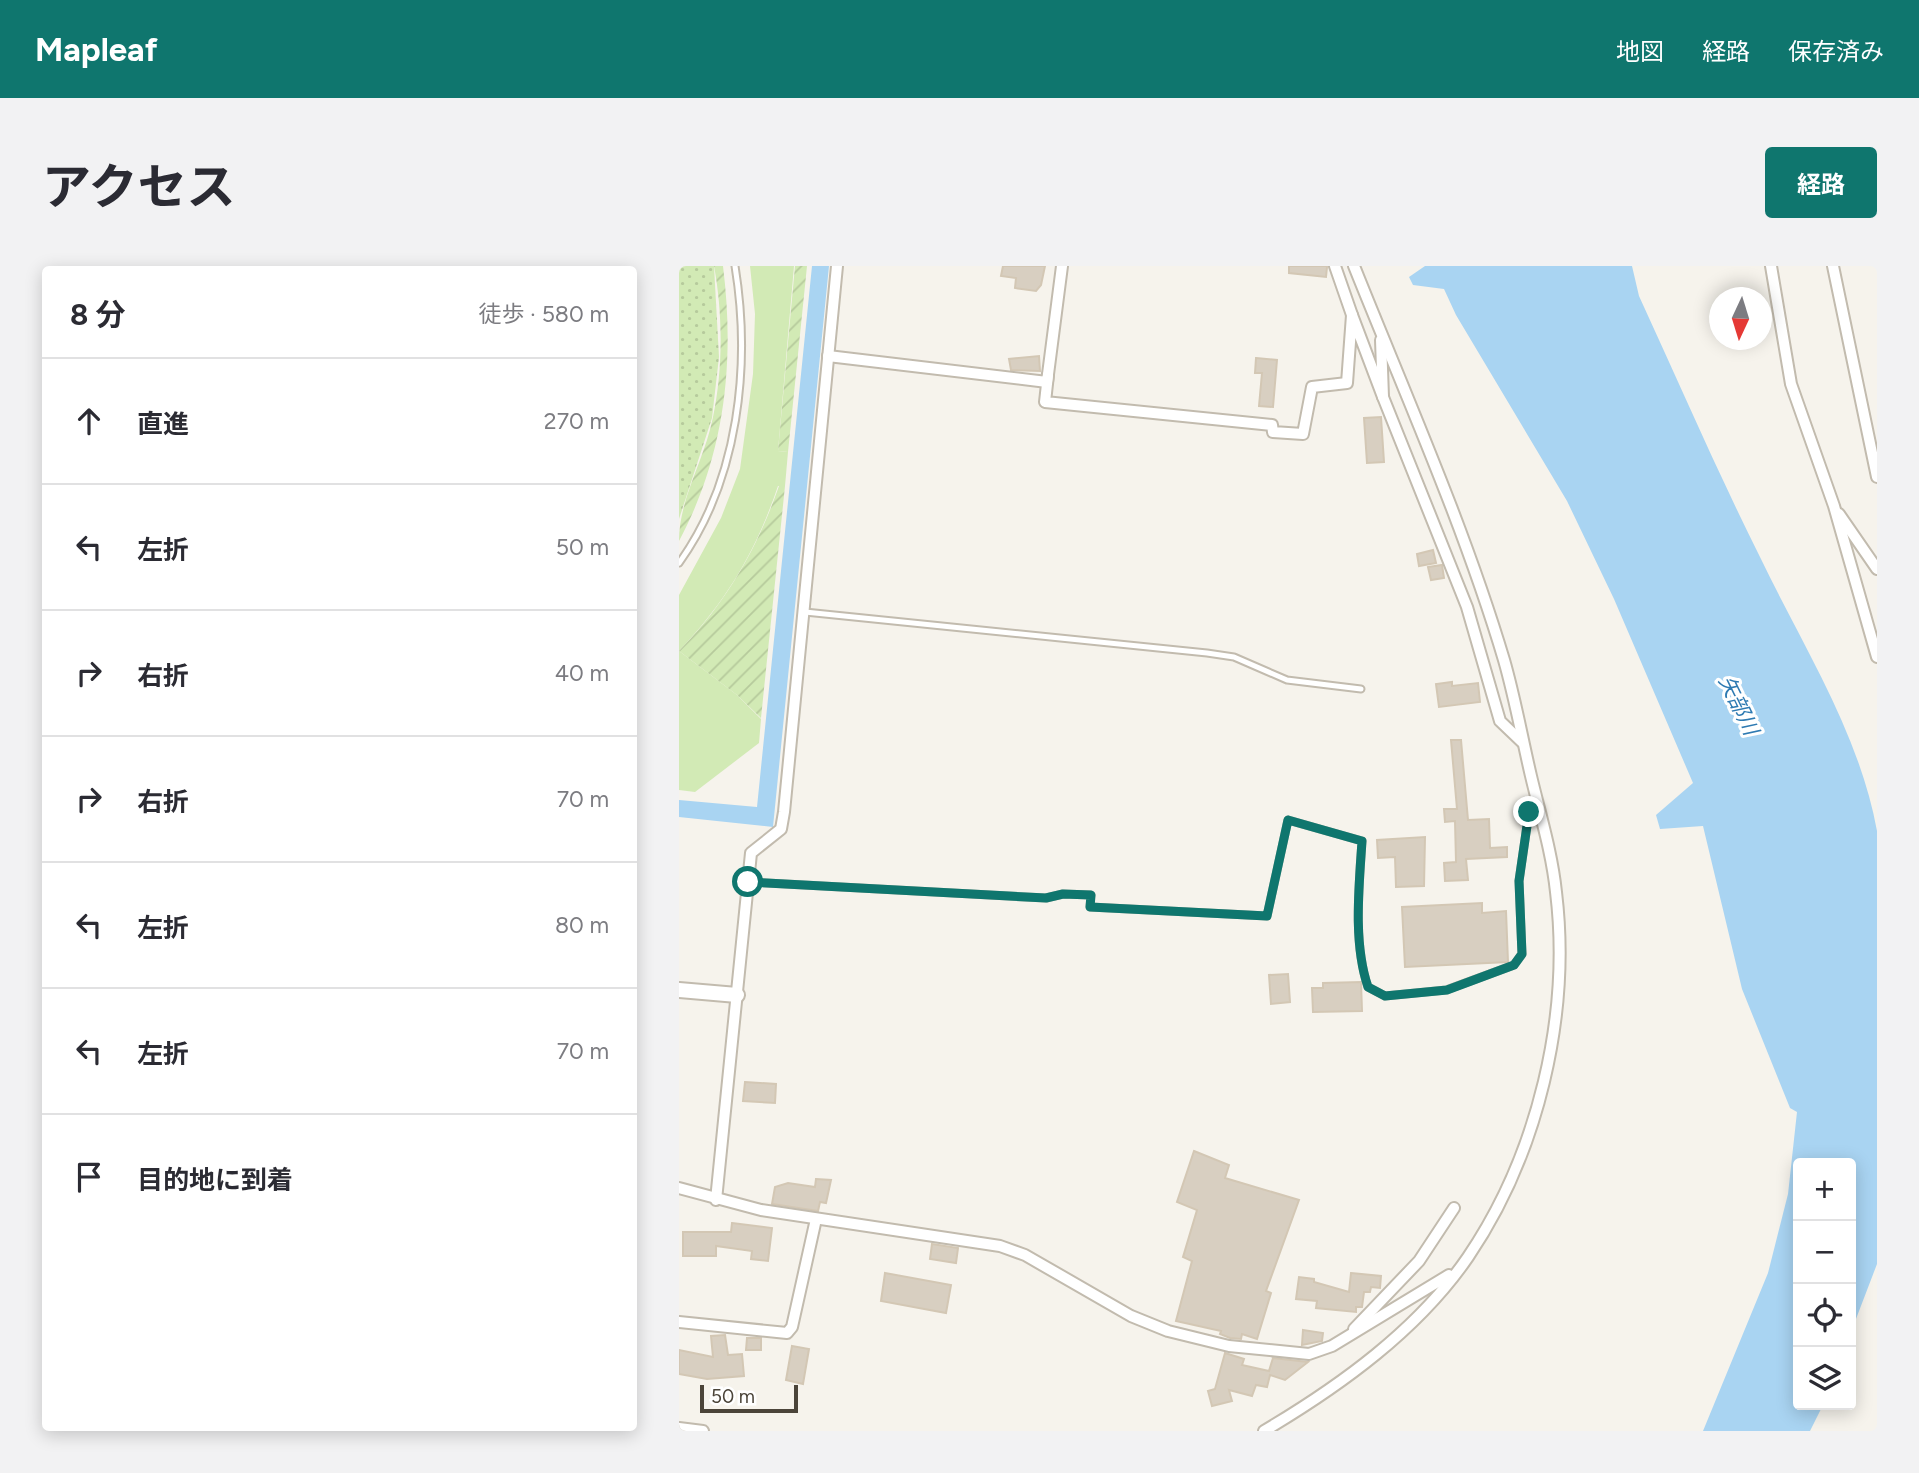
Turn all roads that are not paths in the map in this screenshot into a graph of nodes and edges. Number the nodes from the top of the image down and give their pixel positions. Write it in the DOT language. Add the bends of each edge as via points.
graph roads {
  1 [pos="735,266"];
  2 [pos="837,266"];
  3 [pos="1062,266"];
  4 [pos="1335,266"];
  5 [pos="1354,266"];
  6 [pos="1771,266"];
  7 [pos="1833,266"];
  8 [pos="1352,315"];
  9 [pos="1380,332"];
  10 [pos="828,356"];
  11 [pos="1048,375"];
  12 [pos="1383,397"];
  13 [pos="1877,477"];
  14 [pos="1834,506"];
  15 [pos="679,563"];
  16 [pos="1877,569"];
  17 [pos="803,612"];
  18 [pos="1877,657"];
  19 [pos="1361,689"];
  20 [pos="1524,744"];
  21 [pos="1535,795"];
  22 [pos="748,882"];
  23 [pos="679,990"];
  24 [pos="737,995"];
  25 [pos="680,1191"];
  26 [pos="716,1200"];
  27 [pos="1454,1208"];
  28 [pos="816,1219"];
  29 [pos="1459,1268"];
  30 [pos="679,1322"];
  31 [pos="1345,1338"];
  32 [pos="679,1428"];
  33 [pos="703,1431"];
  34 [pos="1264,1431"];
  1 -- 15 [label="lane" via="742,326 741,384 731,445 712,499"];
  2 -- 10 [label="street"];
  3 -- 11 [label="street"];
  4 -- 8 [label="street"];
  5 -- 9 [label="street"];
  6 -- 14 [label="street" via="1791,384"];
  7 -- 13 [label="street"];
  8 -- 11 [label="street" via="1347,383 1312,387 1303,434 1273,432 1272,425 1045,402"];
  8 -- 12 [label="street"];
  9 -- 12 [label="street"];
  9 -- 20 [label="street" via="1462,536 1505,663"];
  10 -- 11 [label="street" via="1047,382"];
  10 -- 17 [label="street"];
  12 -- 20 [label="street" via="1467,607 1500,720"];
  14 -- 16 [label="street"];
  14 -- 18 [label="street"];
  17 -- 19 [label="lane" via="1207,653 1234,657 1301,684"];
  17 -- 22 [label="street" via="781,829 751,853"];
  20 -- 21 [label="street"];
  21 -- 22 [label="lane" via="1519,881 1522,954 1514,965 1447,990 1385,996 1368,987 1363,971 1359,888 1362,841 1288,820 1267,916 1090,907 1091,895 1046,898"];
  21 -- 29 [label="street" via="1556,893 1557,974 1551,1038 1521,1161"];
  22 -- 24 [label="street"];
  23 -- 24 [label="street"];
  24 -- 26 [label="street"];
  25 -- 26 [label="street"];
  26 -- 28 [label="street"];
  27 -- 31 [label="street" via="1419,1261"];
  28 -- 30 [label="street" via="787,1333"];
  28 -- 31 [label="street" via="1000,1246 1025,1255 1131,1317 1229,1346 1309,1354"];
  29 -- 31 [label="street"];
  29 -- 34 [label="street" via="1411,1322 1357,1369"];
  32 -- 33 [label="street"];
}
